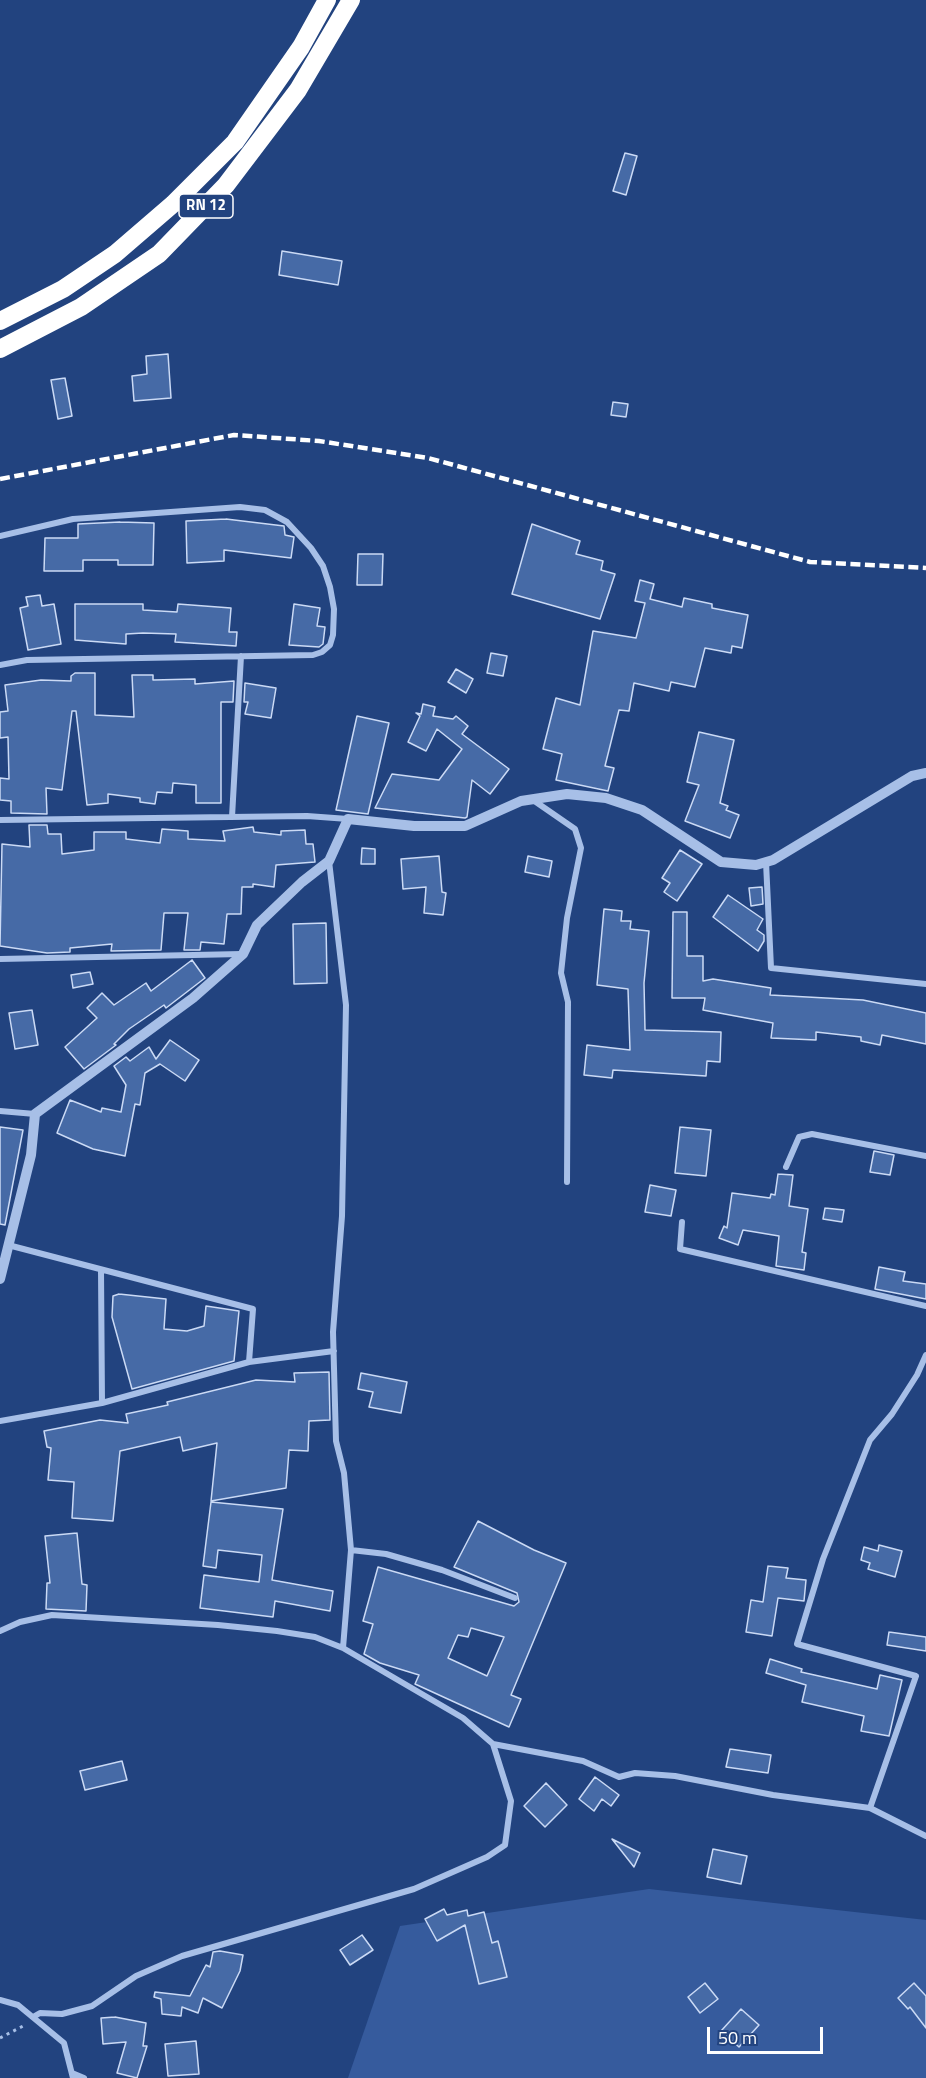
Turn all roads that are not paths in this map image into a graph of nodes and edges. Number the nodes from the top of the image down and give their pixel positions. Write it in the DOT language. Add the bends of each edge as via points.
graph roads {
  1 [pos="327,0"];
  2 [pos="351,0"];
  3 [pos="0,321"];
  4 [pos="0,349"];
  5 [pos="0,536"];
  6 [pos="241,656"];
  7 [pos="0,664"];
  8 [pos="926,773"];
  9 [pos="533,799"];
  10 [pos="232,817"];
  11 [pos="348,819"];
  12 [pos="0,820"];
  13 [pos="329,861"];
  14 [pos="766,862"];
  15 [pos="243,954"];
  16 [pos="0,959"];
  17 [pos="926,984"];
  18 [pos="0,1111"];
  19 [pos="35,1114"];
  20 [pos="926,1156"];
  21 [pos="786,1167"];
  22 [pos="567,1182"];
  23 [pos="682,1221"];
  24 [pos="7,1245"];
  25 [pos="101,1270"];
  26 [pos="0,1279"];
  27 [pos="926,1306"];
  28 [pos="334,1351"];
  29 [pos="926,1355"];
  30 [pos="249,1362"];
  31 [pos="102,1403"];
  32 [pos="0,1421"];
  33 [pos="351,1550"];
  34 [pos="515,1598"];
  35 [pos="0,1631"];
  36 [pos="343,1648"];
  37 [pos="493,1744"];
  38 [pos="870,1808"];
  39 [pos="926,1836"];
  40 [pos="0,2000"];
  41 [pos="33,2017"];
  42 [pos="72,2076"];
  43 [pos="84,2078"];
  1 -- 3 [label="highway, RN 12" via="235,142 173,204 115,254 63,289"];
  2 -- 4 [label="highway, RN 12" via="298,90 233,176 159,254 81,307"];
  5 -- 6 [label="street" via="73,519 252,507 277,515 311,548 323,566 334,609 332,640 326,649 313,655"];
  6 -- 7 [label="street" via="27,660"];
  6 -- 10 [label="street"];
  8 -- 14 [label="street" via="912,776"];
  9 -- 11 [label="street" via="465,826 414,826"];
  9 -- 14 [label="street" via="567,794 606,798 642,810 721,862"];
  9 -- 22 [label="street" via="575,829 581,848 561,973 568,1002"];
  10 -- 11 [label="street"];
  10 -- 12 [label="street"];
  11 -- 13 [label="street"];
  13 -- 15 [label="street" via="257,925"];
  13 -- 28 [label="street" via="346,1005 342,1216"];
  14 -- 17 [label="street" via="771,968"];
  15 -- 16 [label="street"];
  15 -- 19 [label="street" via="193,998"];
  18 -- 19 [label="street"];
  19 -- 24 [label="street" via="31,1155"];
  20 -- 21 [label="street" via="812,1134 799,1137"];
  23 -- 27 [label="street" via="680,1249"];
  24 -- 25 [label="street"];
  24 -- 26 [label="street"];
  25 -- 30 [label="street" via="253,1309"];
  25 -- 31 [label="street"];
  28 -- 30 [label="street"];
  28 -- 33 [label="street" via="336,1441 344,1473"];
  29 -- 38 [label="street" via="898,1404 870,1440 823,1559 797,1644 916,1676"];
  30 -- 31 [label="street"];
  31 -- 32 [label="street"];
  33 -- 34 [label="street" via="386,1554 442,1570"];
  33 -- 36 [label="street"];
  35 -- 36 [label="street" via="52,1615 218,1624 297,1634"];
  36 -- 37 [label="street" via="463,1718"];
  37 -- 38 [label="street" via="583,1761 619,1777 635,1773 675,1776"];
  37 -- 41 [label="street" via="511,1802 505,1845 487,1857 414,1888 182,1956 136,1976 92,2006"];
  38 -- 39 [label="street"];
  40 -- 41 [label="street" via="18,2005"];
  41 -- 42 [label="street" via="64,2043"];
  42 -- 43 [label="street"];
}
